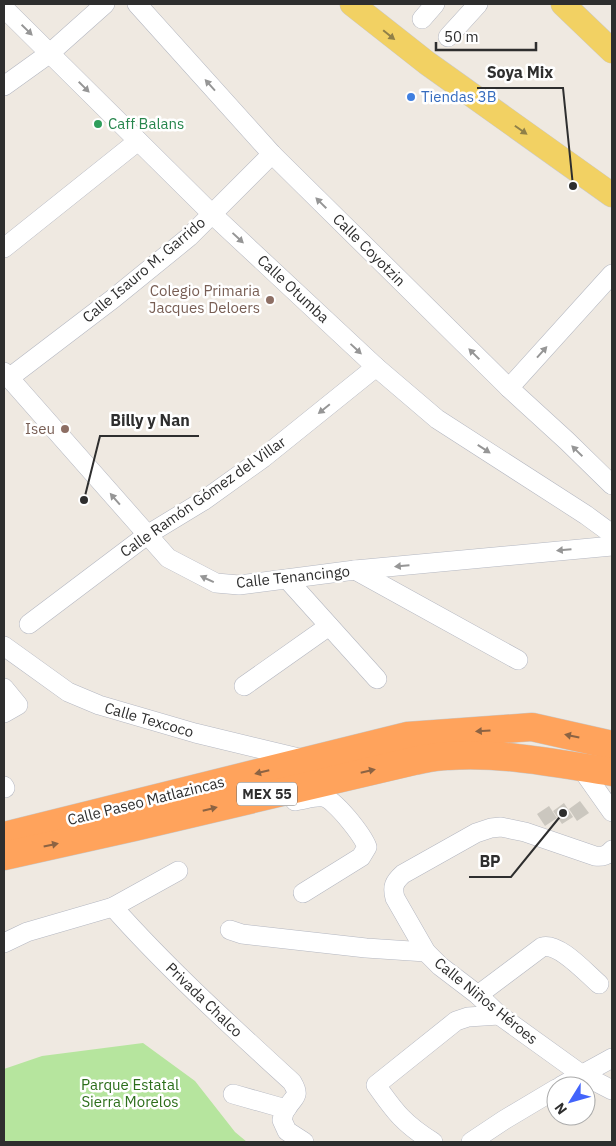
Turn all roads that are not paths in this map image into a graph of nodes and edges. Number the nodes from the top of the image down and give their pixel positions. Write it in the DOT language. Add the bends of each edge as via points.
graph roads {
  1 [pos="105,4"];
  2 [pos="137,4"];
  3 [pos="352,4"];
  4 [pos="435,4"];
  5 [pos="478,4"];
  6 [pos="563,4"];
  7 [pos="585,4"];
  8 [pos="4,8"];
  9 [pos="422,19"];
  10 [pos="612,30"];
  11 [pos="448,37"];
  12 [pos="612,51"];
  13 [pos="50,53"];
  14 [pos="4,86"];
  15 [pos="138,141"];
  16 [pos="272,154"];
  17 [pos="612,195"];
  18 [pos="212,214"];
  19 [pos="4,248"];
  20 [pos="612,274"];
  21 [pos="376,367"];
  22 [pos="6,375"];
  23 [pos="509,388"];
  24 [pos="612,485"];
  25 [pos="612,534"];
  26 [pos="147,536"];
  27 [pos="612,546"];
  28 [pos="355,570"];
  29 [pos="287,579"];
  30 [pos="29,624"];
  31 [pos="329,626"];
  32 [pos="4,646"];
  33 [pos="518,660"];
  34 [pos="378,679"];
  35 [pos="244,686"];
  36 [pos="4,688"];
  37 [pos="11,709"];
  38 [pos="612,745"];
  39 [pos="309,761"];
  40 [pos="582,768"];
  41 [pos="612,772"];
  42 [pos="277,792"];
  43 [pos="612,812"];
  44 [pos="4,836"];
  45 [pos="612,850"];
  46 [pos="4,856"];
  47 [pos="178,872"];
  48 [pos="303,893"];
  49 [pos="113,907"];
  50 [pos="230,930"];
  51 [pos="4,943"];
  52 [pos="426,952"];
  53 [pos="599,984"];
  54 [pos="478,995"];
  55 [pos="499,1015"];
  56 [pos="612,1058"];
  57 [pos="581,1074"];
  58 [pos="578,1076"];
  59 [pos="612,1090"];
  60 [pos="233,1094"];
  61 [pos="546,1095"];
  62 [pos="284,1114"];
  63 [pos="304,1142"];
  64 [pos="433,1142"];
  65 [pos="471,1142"];
  1 -- 13 [label="street"];
  16 -- 2 [label="street, Calle Coyotzin, one-way"];
  3 -- 17 [label="main road, one-way" via="420,58"];
  4 -- 9 [label="street"];
  5 -- 11 [label="street"];
  6 -- 12 [label="main road"];
  7 -- 10 [label="main road"];
  8 -- 13 [label="street, Calle Otumba, one-way"];
  13 -- 14 [label="street"];
  13 -- 15 [label="street, Calle Otumba, one-way"];
  15 -- 18 [label="street, Calle Otumba"];
  15 -- 19 [label="street"];
  16 -- 18 [label="street, Calle Isauro M. Garrido"];
  23 -- 16 [label="street, Calle Coyotzin, one-way"];
  18 -- 21 [label="street, Calle Otumba, one-way"];
  18 -- 22 [label="street, Calle Isauro M. Garrido" via="114,298"];
  23 -- 20 [label="street, one-way"];
  21 -- 25 [label="street, Calle Otumba, one-way" via="436,419"];
  21 -- 26 [label="street, Calle Ramón Gómez del Villar, one-way" via="263,458"];
  26 -- 22 [label="street, Calle Tenancingo, one-way"];
  24 -- 23 [label="street, Calle Coyotzin, one-way"];
  29 -- 26 [label="street, Calle Tenancingo, one-way" via="239,585 216,583 168,558"];
  26 -- 30 [label="street, Calle Ramón Gómez del Villar"];
  27 -- 28 [label="street, Calle Tenancingo, one-way"];
  28 -- 29 [label="street, Calle Tenancingo"];
  28 -- 33 [label="street"];
  29 -- 31 [label="street"];
  31 -- 34 [label="street"];
  31 -- 35 [label="street"];
  32 -- 39 [label="street, Calle Texcoco" via="68,692 83,699 195,733"];
  36 -- 37 [label="street"];
  38 -- 39 [label="highway, Calle Paseo Matlazincas / MEX 55, one-way" via="532,727 407,736"];
  39 -- 44 [label="highway, Calle Paseo Matlazincas / MEX 55, one-way"];
  40 -- 41 [label="highway, Calle Paseo Matlazincas / MEX 55"];
  42 -- 40 [label="highway, Calle Paseo Matlazincas / MEX 55, one-way" via="448,756 490,756"];
  40 -- 43 [label="street"];
  46 -- 42 [label="highway, Calle Paseo Matlazincas / MEX 55, one-way"];
  42 -- 48 [label="street" via="286,803 318,797 329,800 363,837 368,847 361,857"];
  45 -- 52 [label="street, Calle Niños Héroes" via="602,857 595,856 501,827 476,833 395,880 392,889 395,898"];
  47 -- 49 [label="street"];
  49 -- 51 [label="street" via="27,932"];
  49 -- 62 [label="street, Privada Chalco" via="237,1032 292,1082 297,1091 296,1098"];
  50 -- 52 [label="street" via="366,948"];
  52 -- 54 [label="street, Calle Niños Héroes"];
  53 -- 54 [label="street" via="558,949 547,945"];
  54 -- 55 [label="street, Calle Niños Héroes"];
  55 -- 57 [label="street, Calle Niños Héroes"];
  55 -- 64 [label="street" via="456,1021 376,1085 404,1122"];
  56 -- 57 [label="street"];
  57 -- 58 [label="street"];
  57 -- 59 [label="street, Calle Niños Héroes"];
  60 -- 62 [label="street"];
  61 -- 65 [label="street"];
  62 -- 63 [label="street" via="287,1131"];
}
